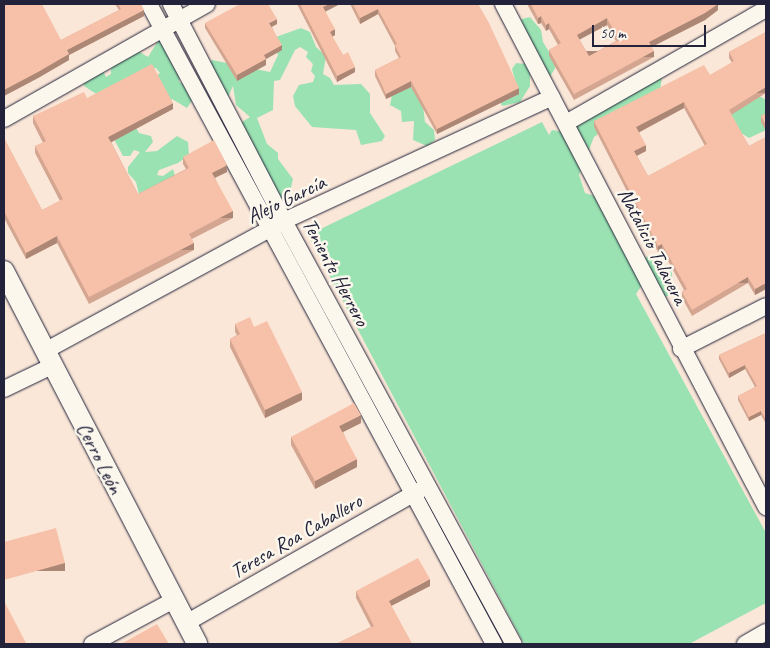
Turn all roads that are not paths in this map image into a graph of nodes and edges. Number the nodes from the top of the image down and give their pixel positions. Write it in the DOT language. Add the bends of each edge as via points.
graph roads {
  1 [pos="149,4"];
  2 [pos="171,4"];
  3 [pos="206,4"];
  4 [pos="503,4"];
  5 [pos="766,9"];
  6 [pos="179,19"];
  7 [pos="161,29"];
  8 [pos="552,97"];
  9 [pos="4,119"];
  10 [pos="566,123"];
  11 [pos="238,134"];
  12 [pos="222,143"];
  13 [pos="284,221"];
  14 [pos="269,230"];
  15 [pos="4,272"];
  16 [pos="766,306"];
  17 [pos="681,350"];
  18 [pos="48,359"];
  19 [pos="4,389"];
  20 [pos="383,404"];
  21 [pos="367,413"];
  22 [pos="427,486"];
  23 [pos="411,495"];
  24 [pos="766,507"];
  25 [pos="174,600"];
  26 [pos="186,623"];
  27 [pos="766,632"];
  28 [pos="92,644"];
  29 [pos="197,644"];
  30 [pos="494,644"];
  31 [pos="514,644"];
  32 [pos="745,644"];
  1 -- 7 [label="street, Teniente Herrero"];
  2 -- 6 [label="street, Teniente Herrero"];
  3 -- 6 [label="street"];
  4 -- 8 [label="street, Natalicio Talavera"];
  5 -- 10 [label="street"];
  6 -- 7 [label="street"];
  6 -- 11 [label="street, Teniente Herrero"];
  7 -- 9 [label="street"];
  7 -- 12 [label="street, Teniente Herrero"];
  8 -- 10 [label="street, Natalicio Talavera"];
  8 -- 13 [label="street, Alejo García"];
  10 -- 17 [label="street, Natalicio Talavera"];
  11 -- 12 [label="street"];
  11 -- 13 [label="street, Teniente Herrero"];
  12 -- 14 [label="street, Teniente Herrero"];
  13 -- 14 [label="street, Alejo García"];
  13 -- 20 [label="street, Teniente Herrero"];
  14 -- 18 [label="street, Alejo García"];
  14 -- 21 [label="street, Teniente Herrero"];
  15 -- 18 [label="street, Cerro León"];
  16 -- 17 [label="street"];
  17 -- 24 [label="street, Natalicio Talavera"];
  18 -- 19 [label="street, Alejo García"];
  18 -- 25 [label="street, Cerro León"];
  20 -- 21 [label="street"];
  20 -- 22 [label="street, Teniente Herrero"];
  21 -- 23 [label="street, Teniente Herrero"];
  22 -- 23 [label="street, Teresa Roa Caballero"];
  22 -- 31 [label="street, Teniente Herrero"];
  23 -- 26 [label="street, Teresa Roa Caballero"];
  23 -- 30 [label="street, Teniente Herrero"];
  25 -- 26 [label="street, Cerro León"];
  25 -- 28 [label="street"];
  26 -- 29 [label="street, Cerro León"];
  27 -- 32 [label="street"];
}
